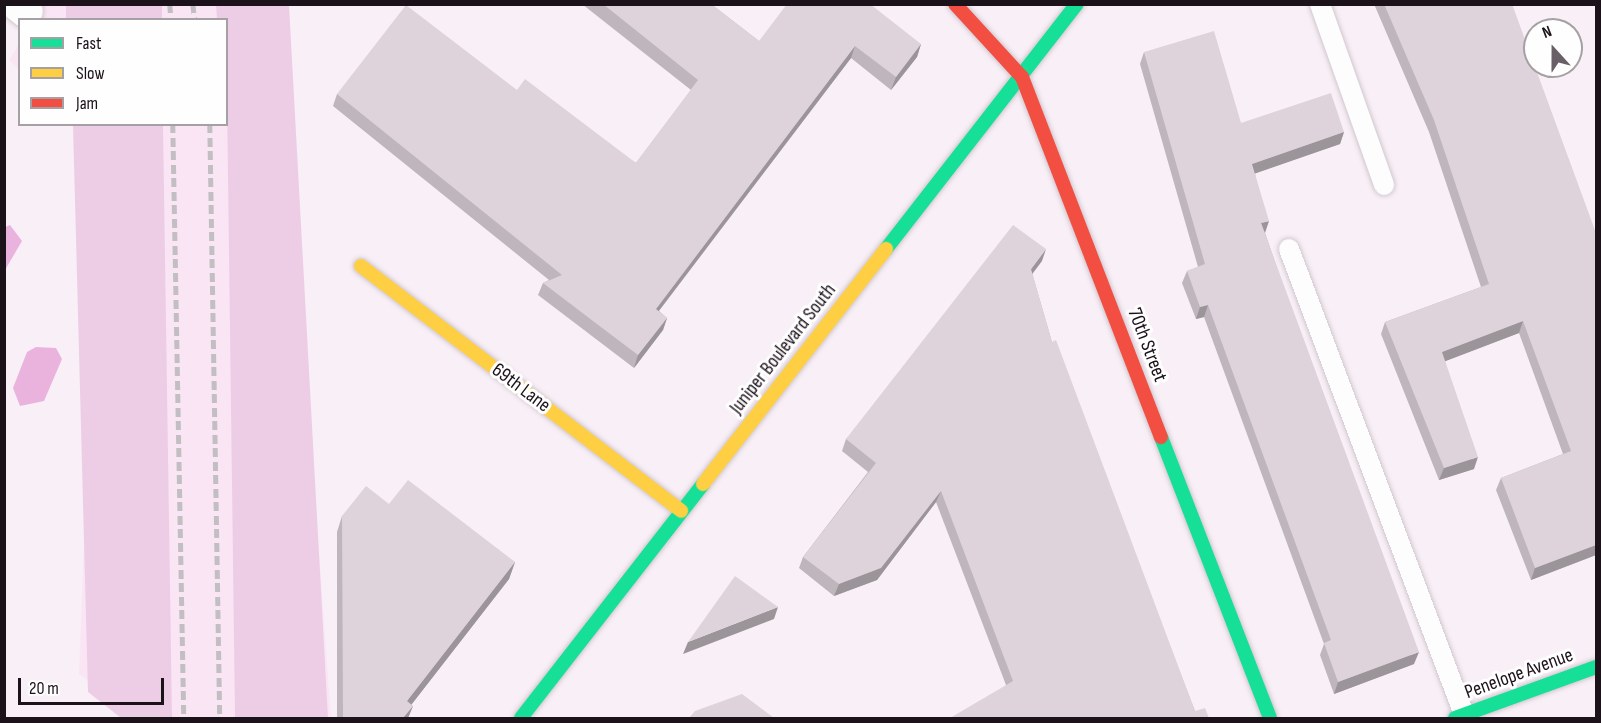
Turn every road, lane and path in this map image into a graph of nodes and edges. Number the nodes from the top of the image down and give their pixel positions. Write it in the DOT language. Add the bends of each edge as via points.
graph roads {
  1 [pos="955,4"];
  2 [pos="1077,4"];
  3 [pos="1320,4"];
  4 [pos="1022,77"];
  5 [pos="1384,184"];
  6 [pos="1289,249"];
  7 [pos="361,266"];
  8 [pos="681,511"];
  9 [pos="1596,668"];
  10 [pos="1471,715"];
  11 [pos="520,718"];
  12 [pos="1270,718"];
  1 -- 4 [label="street, 70th Street"];
  2 -- 4 [label="street, Juniper Boulevard South"];
  3 -- 5 [label="lane"];
  4 -- 8 [label="street, Juniper Boulevard South"];
  4 -- 12 [label="street, 70th Street"];
  6 -- 10 [label="lane"];
  7 -- 8 [label="street, 69th Lane"];
  8 -- 11 [label="street, Juniper Boulevard South"];
  9 -- 10 [label="street, Penelope Avenue"];
}
